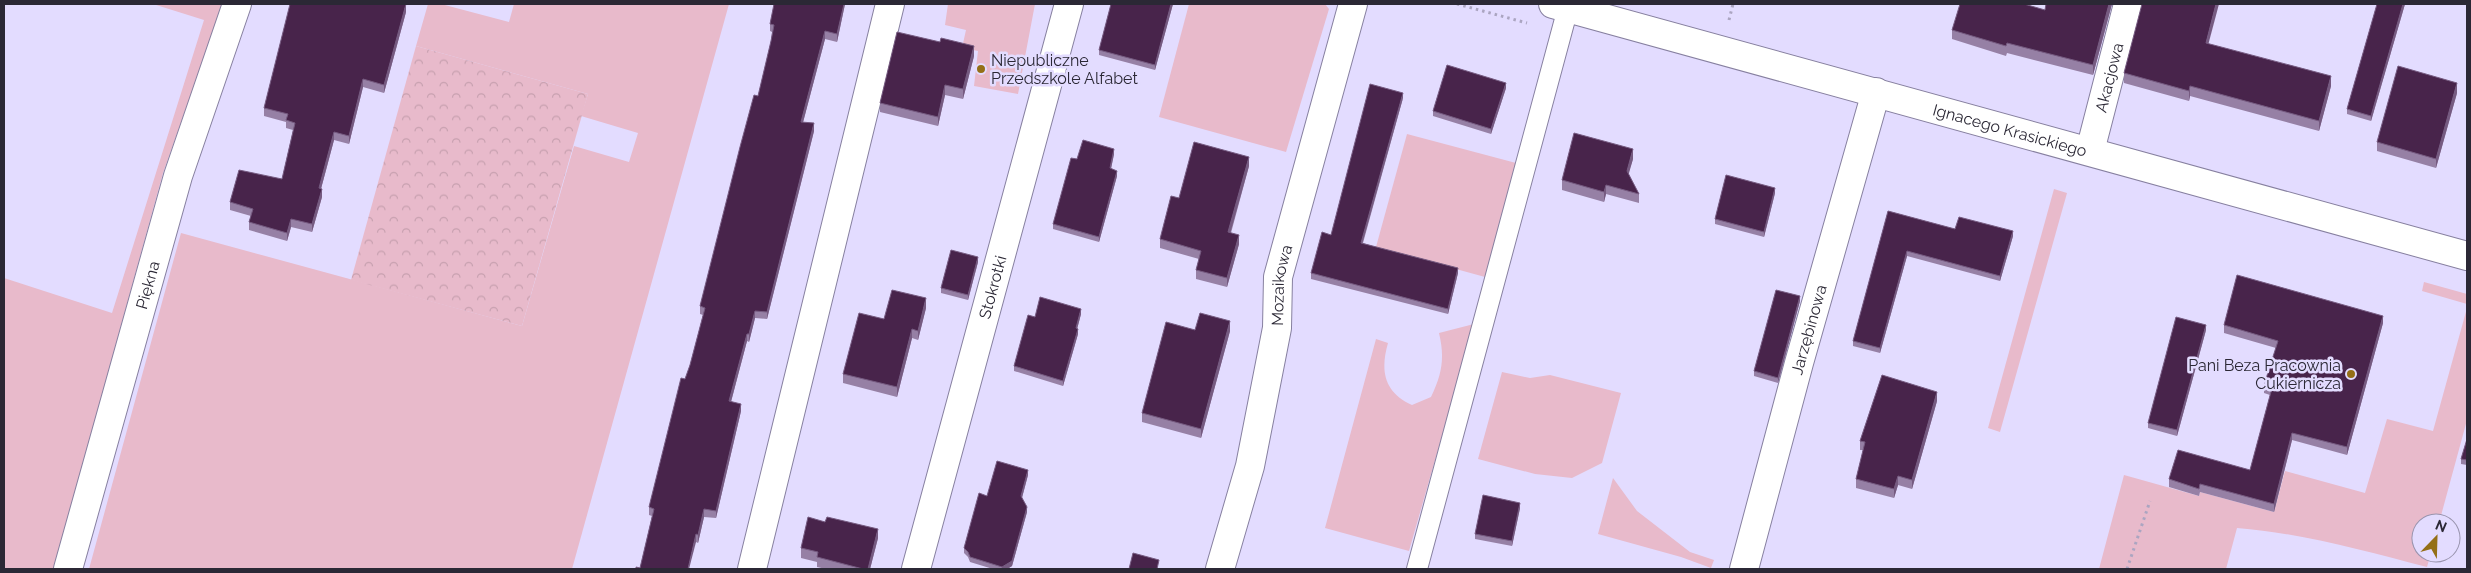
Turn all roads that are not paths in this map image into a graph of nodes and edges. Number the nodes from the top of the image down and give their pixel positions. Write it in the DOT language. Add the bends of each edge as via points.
graph roads {
  1 [pos="237,4"];
  2 [pos="890,4"];
  3 [pos="1069,4"];
  4 [pos="1353,4"];
  5 [pos="2128,4"];
  6 [pos="1560,6"];
  7 [pos="1876,92"];
  8 [pos="2090,151"];
  9 [pos="2467,256"];
  10 [pos="68,569"];
  11 [pos="752,569"];
  12 [pos="916,569"];
  13 [pos="1220,569"];
  14 [pos="1418,569"];
  15 [pos="1744,569"];
  1 -- 10 [label="street, Piękna" via="178,176"];
  2 -- 11 [label="street"];
  3 -- 12 [label="street, Stokrotki"];
  4 -- 13 [label="street, Mozaikowa" via="1278,277 1276,328 1250,466"];
  5 -- 8 [label="street, Akacjowa"];
  6 -- 7 [label="street, Ignacego Krasickiego"];
  6 -- 14 [label="lane"];
  7 -- 8 [label="street, Ignacego Krasickiego"];
  7 -- 15 [label="street, Jarzębinowa"];
  8 -- 9 [label="street, Ignacego Krasickiego"];
}
